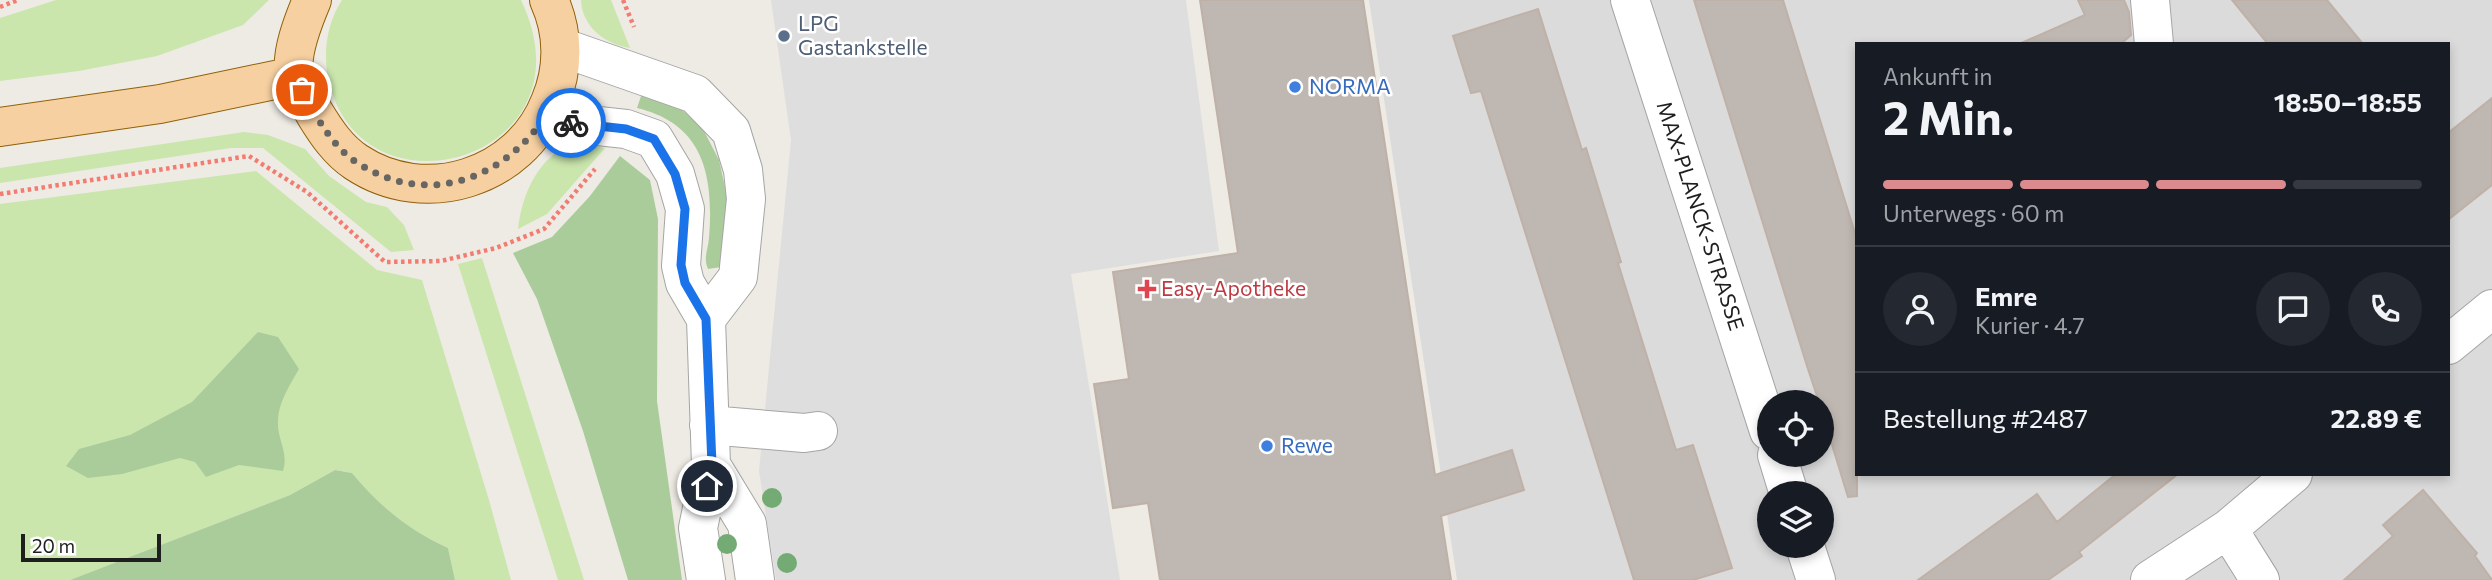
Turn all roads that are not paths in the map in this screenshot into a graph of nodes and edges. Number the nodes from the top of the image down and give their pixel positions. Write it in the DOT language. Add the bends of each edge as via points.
graph roads {
  1 [pos="312,0"];
  2 [pos="549,0"];
  3 [pos="1630,0"];
  4 [pos="2150,0"];
  5 [pos="2154,42"];
  6 [pos="561,47"];
  7 [pos="294,76"];
  8 [pos="543,120"];
  9 [pos="0,127"];
  10 [pos="2492,309"];
  11 [pos="706,319"];
  12 [pos="2450,343"];
  13 [pos="1757,395"];
  14 [pos="709,425"];
  15 [pos="818,431"];
  16 [pos="712,465"];
  17 [pos="2291,476"];
  18 [pos="2228,529"];
  19 [pos="1809,558"];
  20 [pos="706,580"];
  21 [pos="755,580"];
  22 [pos="1816,580"];
  23 [pos="2150,580"];
  24 [pos="2260,580"];
  1 -- 7 [label="main road" via="299,29"];
  2 -- 6 [label="main road"];
  3 -- 13 [label="street, MAX-PLANCK-STRASSE"];
  4 -- 5 [label="street"];
  6 -- 8 [label="main road" via="559,81"];
  6 -- 11 [label="street" via="695,94 731,131 746,199 738,276"];
  7 -- 8 [label="main road" via="329,136 356,162 421,185 483,174 508,160"];
  7 -- 9 [label="main road" via="160,104"];
  8 -- 11 [label="street" via="626,129 654,139 675,174 685,209 681,265 685,283"];
  10 -- 12 [label="street"];
  11 -- 14 [label="street"];
  14 -- 15 [label="street"];
  14 -- 16 [label="street"];
  16 -- 20 [label="street" via="698,528"];
  16 -- 21 [label="street" via="747,524"];
  17 -- 18 [label="street"];
  18 -- 23 [label="street"];
  18 -- 24 [label="street"];
  19 -- 22 [label="street"];
}
